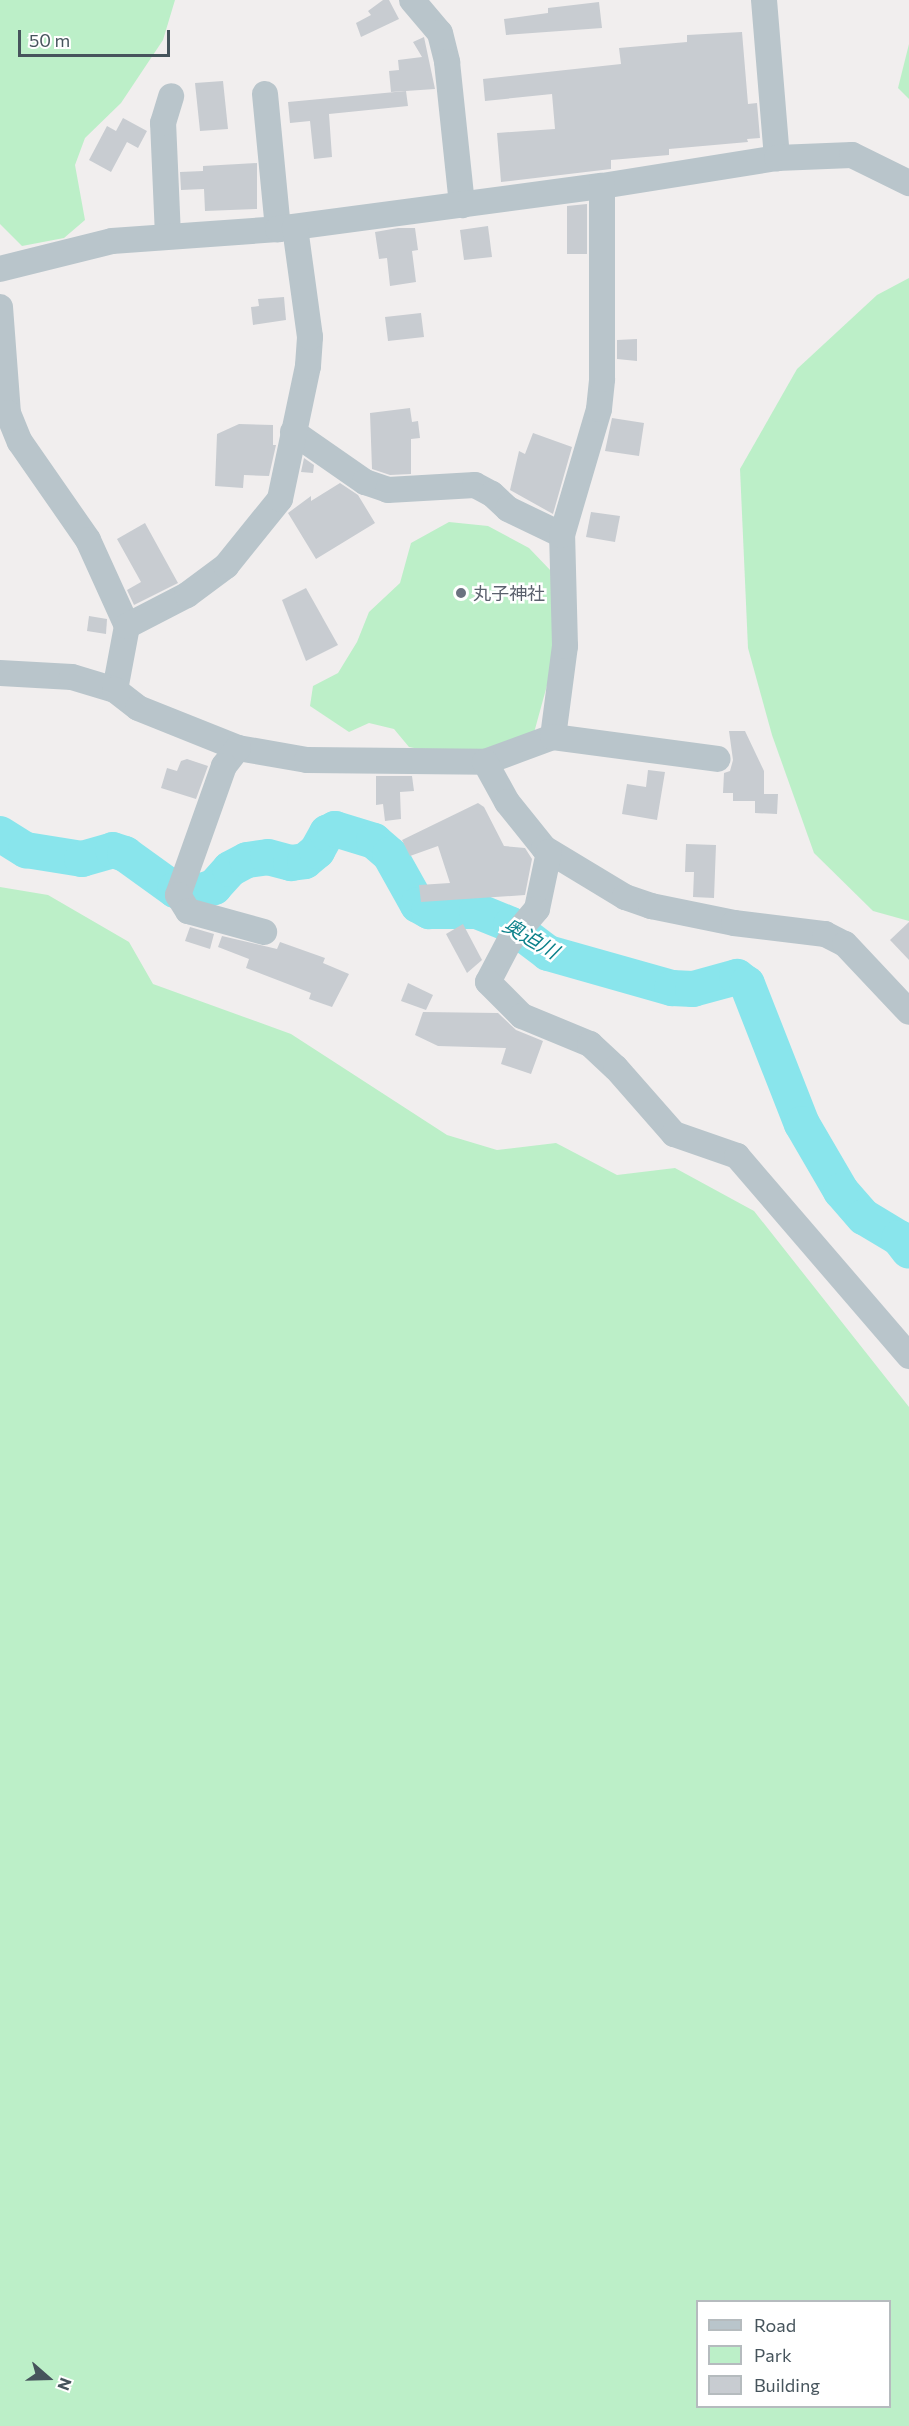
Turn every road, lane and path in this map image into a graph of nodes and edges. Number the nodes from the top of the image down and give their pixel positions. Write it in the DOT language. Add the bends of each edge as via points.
graph roads {
  1 [pos="412,0"];
  2 [pos="764,0"];
  3 [pos="265,94"];
  4 [pos="171,96"];
  5 [pos="777,158"];
  6 [pos="909,183"];
  7 [pos="602,186"];
  8 [pos="462,206"];
  9 [pos="286,228"];
  10 [pos="168,236"];
  11 [pos="0,269"];
  12 [pos="0,307"];
  13 [pos="293,432"];
  14 [pos="562,535"];
  15 [pos="126,626"];
  16 [pos="0,673"];
  17 [pos="115,690"];
  18 [pos="553,737"];
  19 [pos="238,747"];
  20 [pos="718,759"];
  21 [pos="485,762"];
  22 [pos="549,852"];
  23 [pos="264,932"];
  24 [pos="909,1012"];
  25 [pos="909,1356"];
  1 -- 8 [label="street" via="440,33 447,62"];
  2 -- 5 [label="street"];
  3 -- 9 [label="street"];
  4 -- 10 [label="street" via="163,123"];
  5 -- 6 [label="street" via="852,155"];
  5 -- 7 [label="street"];
  7 -- 8 [label="street"];
  7 -- 14 [label="street" via="599,409"];
  8 -- 9 [label="street"];
  9 -- 10 [label="street"];
  9 -- 13 [label="street" via="310,337 308,366"];
  10 -- 11 [label="street" via="112,241"];
  12 -- 15 [label="street" via="8,413 20,442 88,540"];
  13 -- 14 [label="street" via="365,482 388,490 475,485 508,509"];
  13 -- 15 [label="street" via="280,499 226,566 187,595"];
  14 -- 18 [label="street" via="565,646"];
  15 -- 17 [label="street"];
  16 -- 17 [label="street" via="72,676"];
  17 -- 19 [label="street" via="138,708"];
  18 -- 20 [label="street"];
  18 -- 21 [label="street"];
  19 -- 21 [label="street" via="307,760"];
  19 -- 23 [label="street" via="224,766 178,895 188,911"];
  21 -- 22 [label="street" via="507,802"];
  22 -- 24 [label="street" via="625,897 651,906 734,923 825,934 845,944"];
  22 -- 25 [label="street" via="537,909 509,942 488,982 522,1016 590,1044 674,1134 736,1156"];
}
